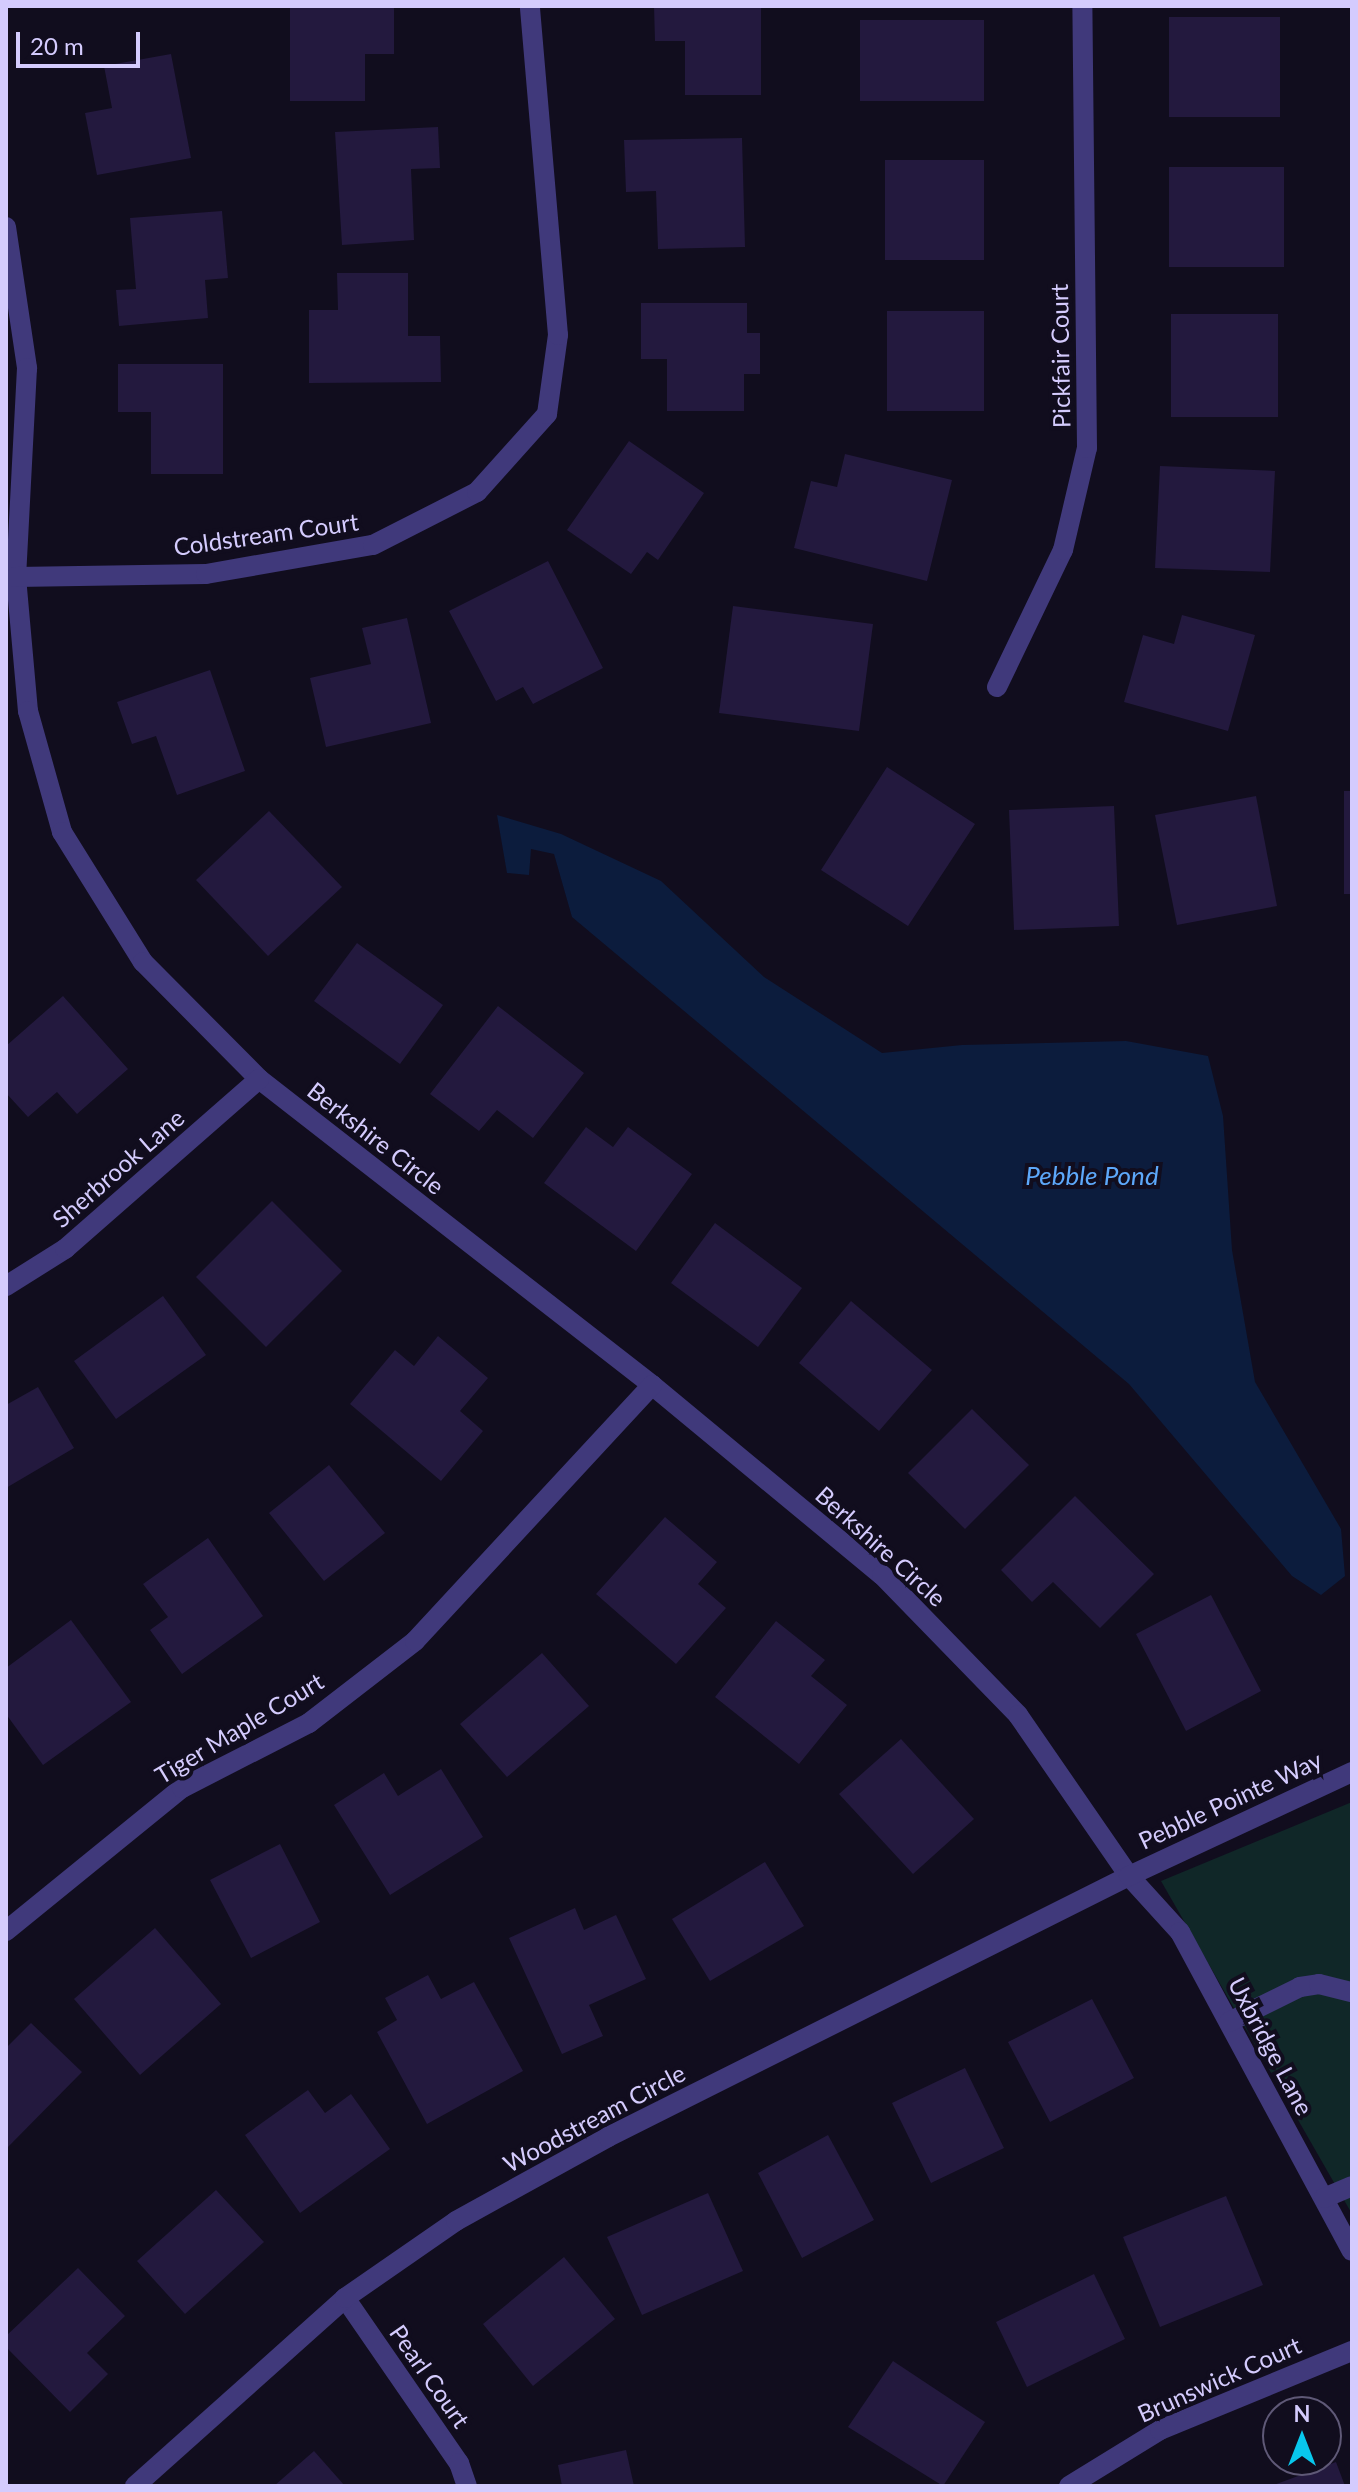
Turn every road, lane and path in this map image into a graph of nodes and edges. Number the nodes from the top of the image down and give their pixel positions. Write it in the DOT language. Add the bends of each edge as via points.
graph roads {
  1 [pos="530,6"];
  2 [pos="1082,6"];
  3 [pos="6,227"];
  4 [pos="16,577"];
  5 [pos="997,687"];
  6 [pos="259,1079"];
  7 [pos="6,1286"];
  8 [pos="652,1385"];
  9 [pos="1352,1772"];
  10 [pos="1129,1876"];
  11 [pos="6,1931"];
  12 [pos="1352,1992"];
  13 [pos="1229,2022"];
  14 [pos="1352,2186"];
  15 [pos="1324,2198"];
  16 [pos="1352,2251"];
  17 [pos="345,2298"];
  18 [pos="1352,2351"];
  19 [pos="135,2486"];
  20 [pos="467,2486"];
  21 [pos="1069,2486"];
  1 -- 4 [label="street, Coldstream Court" via="558,335 547,414 507,459 477,492 373,545 206,574"];
  2 -- 5 [label="street, Pickfair Court" via="1087,448 1063,550"];
  3 -- 4 [label="street, Berkshire Circle" via="27,368"];
  4 -- 6 [label="street, Berkshire Circle" via="28,711 62,832 143,962"];
  6 -- 7 [label="street, Sherbrook Lane" via="65,1249"];
  6 -- 8 [label="street, Berkshire Circle"];
  8 -- 10 [label="street, Berkshire Circle" via="882,1575 997,1693 1018,1715"];
  8 -- 11 [label="street, Tiger Maple Court" via="415,1641 309,1723 182,1788"];
  9 -- 10 [label="street, Pebble Pointe Way"];
  10 -- 13 [label="street, Uxbridge Lane" via="1180,1932"];
  10 -- 17 [label="street, Woodstream Circle" via="608,2137 456,2221"];
  12 -- 13 [label="street" via="1329,1985 1300,1987"];
  13 -- 15 [label="street, Uxbridge Lane"];
  14 -- 15 [label="street"];
  15 -- 16 [label="street, Uxbridge Lane"];
  17 -- 19 [label="street, Woodstream Circle"];
  17 -- 20 [label="street, Pearl Court" via="459,2463"];
  18 -- 21 [label="street, Brunswick Court" via="1160,2430"];
}
